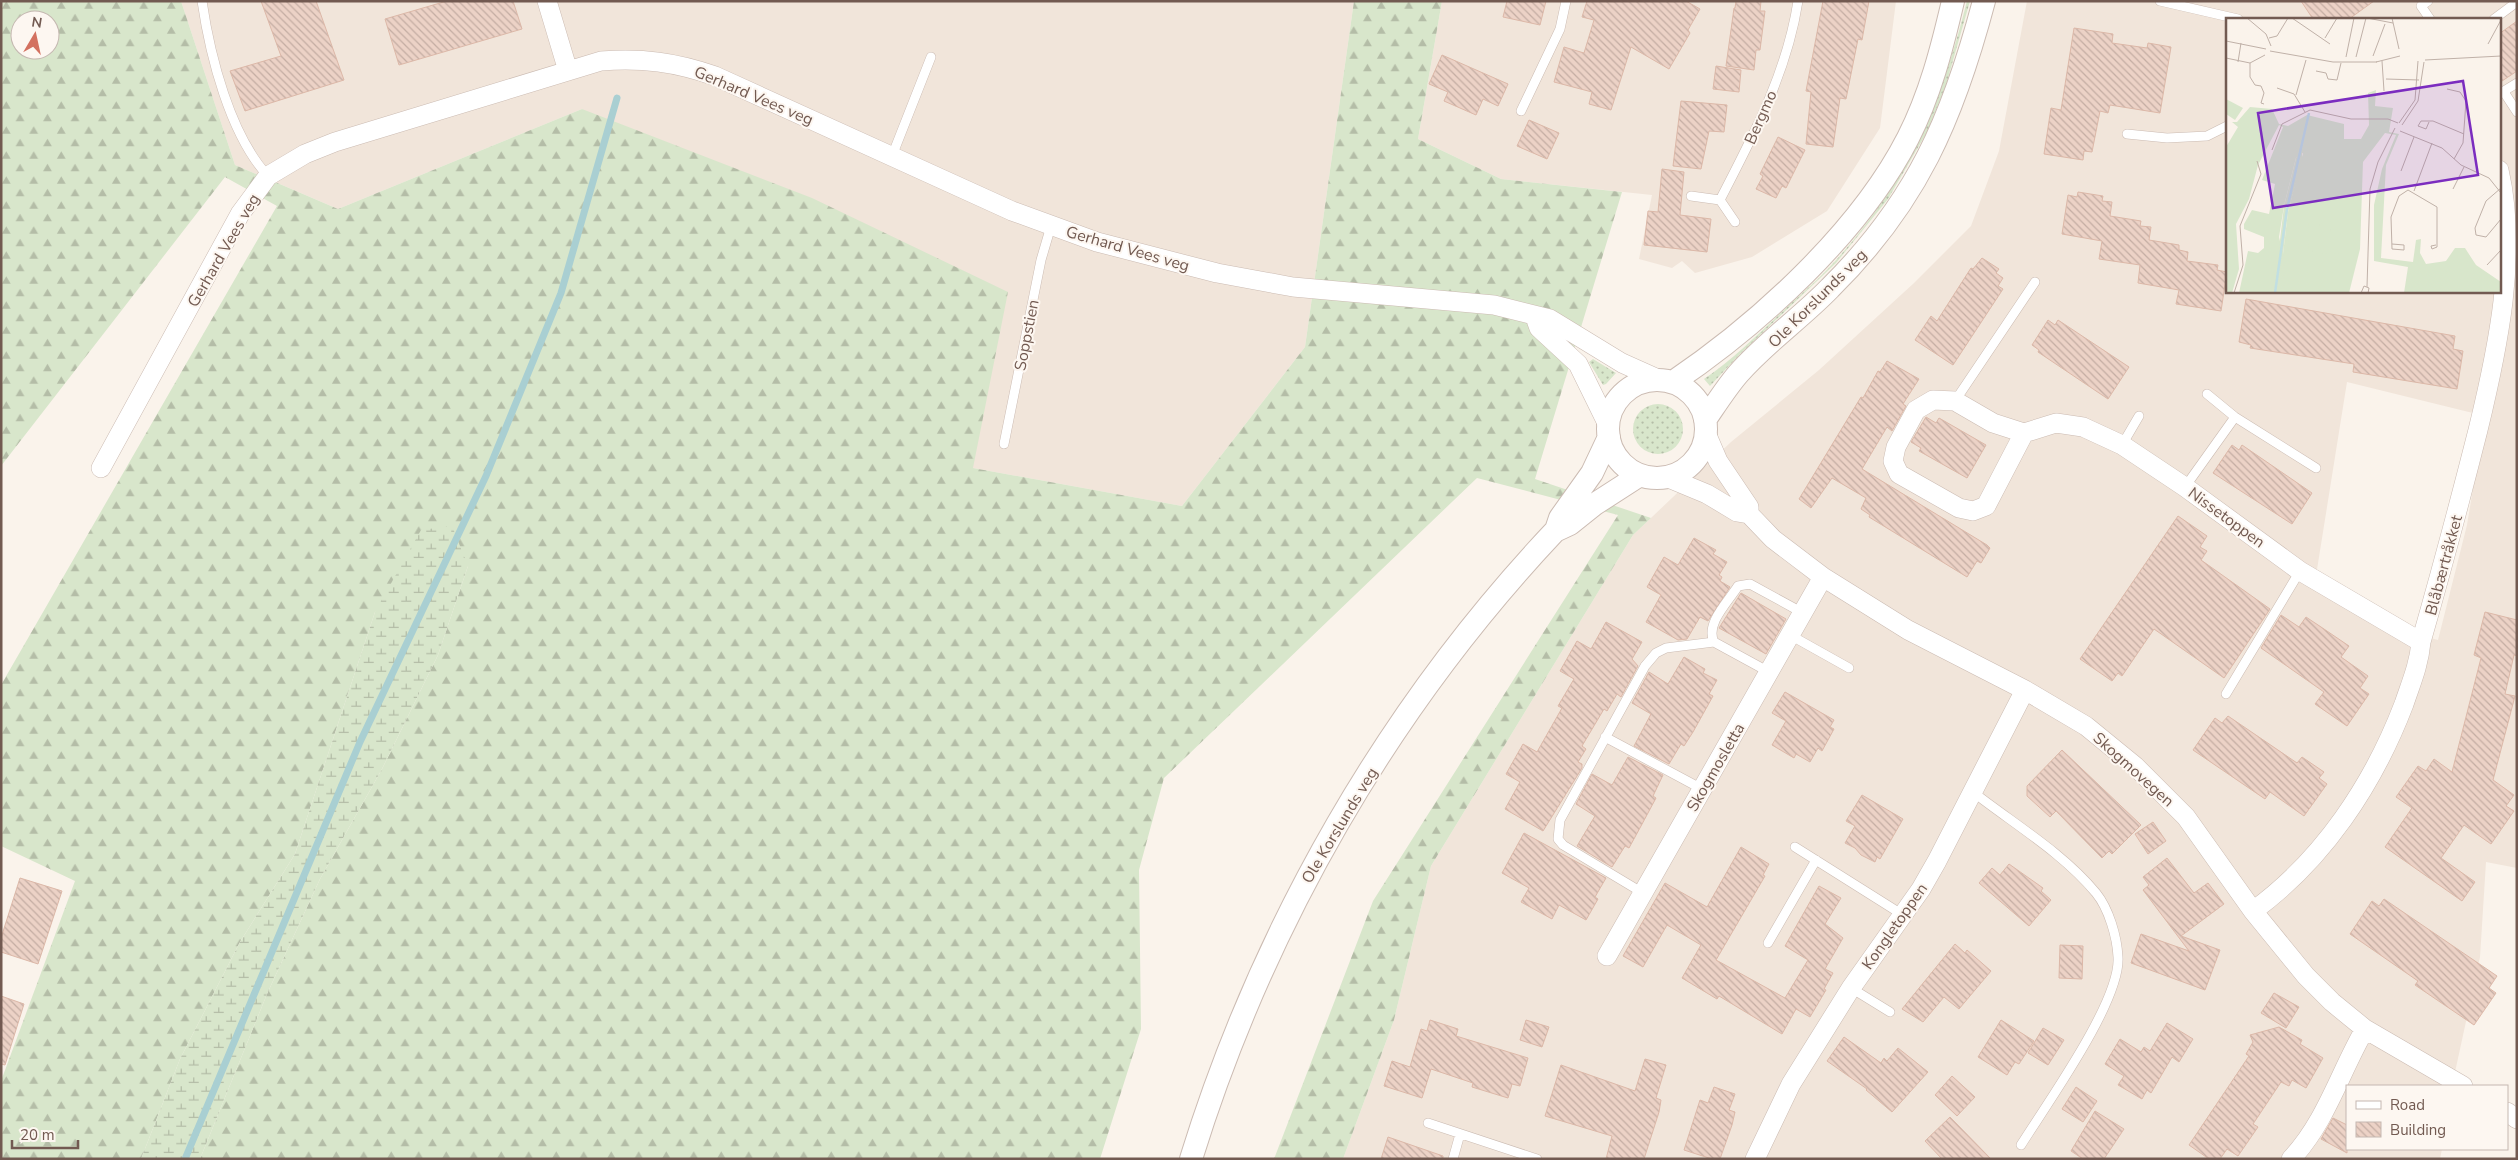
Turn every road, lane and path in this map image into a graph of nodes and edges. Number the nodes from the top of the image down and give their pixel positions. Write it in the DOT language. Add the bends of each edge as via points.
graph roads {
  1 [pos="202,1"];
  2 [pos="547,1"];
  3 [pos="1566,1"];
  4 [pos="1798,1"];
  5 [pos="1953,1"];
  6 [pos="1984,1"];
  7 [pos="2160,1"];
  8 [pos="2428,1"];
  9 [pos="2517,2"];
  10 [pos="2234,18"];
  11 [pos="2429,18"];
  12 [pos="2495,18"];
  13 [pos="931,57"];
  14 [pos="568,71"];
  15 [pos="2517,83"];
  16 [pos="2501,93"];
  17 [pos="1521,111"];
  18 [pos="2517,112"];
  19 [pos="2226,126"];
  20 [pos="2126,134"];
  21 [pos="892,156"];
  22 [pos="2500,173"];
  23 [pos="268,176"];
  24 [pos="1691,196"];
  25 [pos="1720,200"];
  26 [pos="1735,222"];
  27 [pos="1051,226"];
  28 [pos="2506,246"];
  29 [pos="2035,282"];
  30 [pos="1535,317"];
  31 [pos="1667,381"];
  32 [pos="2207,394"];
  33 [pos="1954,401"];
  34 [pos="2139,416"];
  35 [pos="2235,417"];
  36 [pos="1706,426"];
  37 [pos="1608,431"];
  38 [pos="2024,433"];
  39 [pos="1004,444"];
  40 [pos="2122,445"];
  41 [pos="101,468"];
  42 [pos="2316,468"];
  43 [pos="1640,475"];
  44 [pos="1666,477"];
  45 [pos="2185,487"];
  46 [pos="1749,514"];
  47 [pos="1556,531"];
  48 [pos="2300,571"];
  49 [pos="1823,577"];
  50 [pos="1803,613"];
  51 [pos="1790,635"];
  52 [pos="1714,642"];
  53 [pos="2421,642"];
  54 [pos="1849,668"];
  55 [pos="1769,672"];
  56 [pos="2025,690"];
  57 [pos="2226,694"];
  58 [pos="1605,737"];
  59 [pos="1702,789"];
  60 [pos="1973,792"];
  61 [pos="1795,847"];
  62 [pos="1816,860"];
  63 [pos="1643,893"];
  64 [pos="2254,911"];
  65 [pos="1902,915"];
  66 [pos="1768,942"];
  67 [pos="1607,956"];
  68 [pos="1851,988"];
  69 [pos="1890,1012"];
  70 [pos="2365,1029"];
  71 [pos="2461,1085"];
  72 [pos="1428,1123"];
  73 [pos="1460,1134"];
  74 [pos="2021,1145"];
  75 [pos="1190,1159"];
  76 [pos="1453,1159"];
  77 [pos="1537,1159"];
  78 [pos="1755,1159"];
  79 [pos="2291,1159"];
  1 -- 23 [label="lane" via="207,36 237,130 255,162"];
  2 -- 14 [label="street"];
  3 -- 17 [label="lane" via="1560,29"];
  4 -- 25 [label="lane, Bergmo" via="1786,55 1764,113"];
  5 -- 31 [label="street, Ole Korslunds veg" via="1927,95 1907,139 1849,226 1722,348"];
  6 -- 36 [label="street, Ole Korslunds veg" via="1952,106 1902,203 1868,248 1830,289 1739,373"];
  7 -- 10 [label="lane"];
  8 -- 11 [label="lane" via="2421,6"];
  9 -- 12 [label="lane"];
  13 -- 21 [label="lane"];
  14 -- 21 [label="street, Gerhard Vees veg" via="600,61 628,59 655,60 689,67"];
  14 -- 23 [label="street, Gerhard Vees veg" via="335,142"];
  15 -- 16 [label="lane"];
  16 -- 18 [label="lane"];
  19 -- 20 [label="lane" via="2207,136 2167,138"];
  21 -- 27 [label="street, Gerhard Vees veg"];
  22 -- 28 [label="street, Blåbærtråkket" via="2509,203"];
  23 -- 41 [label="street, Gerhard Vees veg" via="240,214"];
  24 -- 25 [label="lane"];
  25 -- 26 [label="lane"];
  27 -- 30 [label="street, Gerhard Vees veg" via="1143,255 1264,282 1353,294 1494,305"];
  27 -- 39 [label="lane, Soppstien" via="1041,260"];
  28 -- 53 [label="street, Blåbærtråkket" via="2509,287 2497,352"];
  29 -- 33 [label="lane"];
  30 -- 31 [label="street, Gerhard Vees veg" via="1550,319 1622,363"];
  30 -- 37 [label="street" via="1539,328 1578,364"];
  31 -- 36 [label="street" via="1694,397"];
  31 -- 37 [label="street" via="1648,381 1625,392 1610,413"];
  32 -- 35 [label="lane"];
  33 -- 38 [label="street" via="1993,423"];
  33 -- 38 [label="street" via="1933,400 1916,410 1896,447 1893,461 1899,474 1959,508 1973,511 1986,506"];
  34 -- 40 [label="lane"];
  35 -- 42 [label="lane"];
  35 -- 45 [label="lane"];
  36 -- 44 [label="street" via="1698,457 1678,473"];
  36 -- 46 [label="street, Skogmovegen" via="1718,461 1749,507"];
  37 -- 43 [label="street" via="1619,460"];
  37 -- 47 [label="street, Ole Korslunds veg" via="1592,473 1560,518"];
  38 -- 40 [label="street, Nissetoppen" via="2056,423 2084,427"];
  40 -- 45 [label="street, Nissetoppen"];
  43 -- 44 [label="street"];
  43 -- 47 [label="street, Ole Korslunds veg"];
  44 -- 46 [label="street, Skogmovegen" via="1707,494 1736,512"];
  45 -- 48 [label="street, Nissetoppen"];
  46 -- 49 [label="street, Skogmovegen" via="1773,538"];
  47 -- 75 [label="street, Ole Korslunds veg" via="1462,637 1406,715 1348,807 1302,890 1239,1023"];
  48 -- 53 [label="street, Nissetoppen"];
  48 -- 57 [label="lane"];
  49 -- 50 [label="street, Skogmosletta"];
  49 -- 56 [label="street, Skogmovegen" via="1908,630"];
  50 -- 51 [label="street, Skogmosletta"];
  50 -- 52 [label="lane" via="1750,584 1743,584 1738,586 1713,625 1711,635"];
  51 -- 54 [label="lane"];
  51 -- 55 [label="street, Skogmosletta"];
  52 -- 55 [label="lane"];
  52 -- 58 [label="lane" via="1666,648 1656,653 1645,666"];
  53 -- 64 [label="street, Blåbærtråkket" via="2419,663 2391,738 2353,805 2322,848 2296,876"];
  55 -- 59 [label="street, Skogmosletta"];
  56 -- 60 [label="street, Kongletoppen"];
  56 -- 64 [label="street, Skogmovegen" via="2086,726 2135,766 2186,817"];
  58 -- 59 [label="lane"];
  58 -- 63 [label="lane" via="1560,820 1558,839"];
  59 -- 63 [label="street, Skogmosletta"];
  60 -- 65 [label="street, Kongletoppen" via="1937,861"];
  60 -- 74 [label="lane" via="2072,868 2097,895 2111,922 2118,958 2104,1011"];
  61 -- 62 [label="lane"];
  62 -- 65 [label="lane"];
  62 -- 66 [label="lane"];
  63 -- 67 [label="street, Skogmosletta"];
  64 -- 70 [label="street, Skogmovegen" via="2306,976"];
  65 -- 68 [label="street, Kongletoppen"];
  68 -- 69 [label="lane"];
  68 -- 78 [label="street, Kongletoppen" via="1791,1084"];
  70 -- 71 [label="street, Skogmovegen"];
  70 -- 79 [label="street" via="2321,1120"];
  72 -- 73 [label="lane"];
  73 -- 76 [label="lane"];
  73 -- 77 [label="lane"];
}
